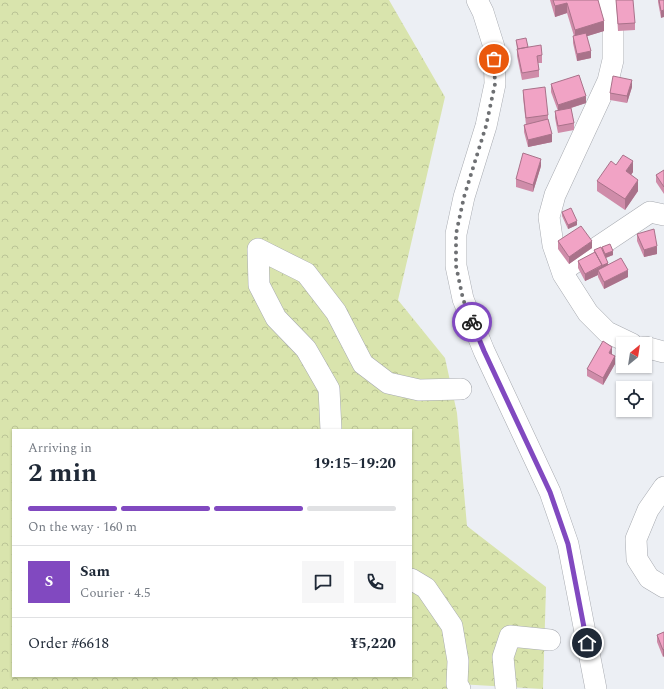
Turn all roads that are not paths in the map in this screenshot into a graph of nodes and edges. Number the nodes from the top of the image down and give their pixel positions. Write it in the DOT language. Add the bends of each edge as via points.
graph roads {
  1 [pos="477,0"];
  2 [pos="607,0"];
  3 [pos="664,216"];
  4 [pos="562,271"];
  5 [pos="617,337"];
  6 [pos="652,349"];
  7 [pos="664,352"];
  8 [pos="461,389"];
  9 [pos="331,429"];
  10 [pos="664,487"];
  11 [pos="412,580"];
  12 [pos="664,587"];
  13 [pos="550,640"];
  14 [pos="460,689"];
  15 [pos="506,689"];
  16 [pos="596,689"];
  1 -- 16 [label="street" via="494,47 495,84 456,234 456,266 463,299 484,351 550,492 568,544"];
  2 -- 4 [label="street" via="613,29 613,60 608,81 555,195 549,218 553,245"];
  3 -- 4 [label="street" via="650,212"];
  4 -- 5 [label="street" via="588,313 607,332"];
  6 -- 7 [label="street"];
  8 -- 9 [label="street" via="419,390 388,383 363,364 336,312 306,273 258,250 259,284 276,318 306,349 329,389"];
  10 -- 12 [label="street" via="648,510 636,539 637,559 649,578"];
  11 -- 14 [label="street" via="426,588 452,626"];
  13 -- 15 [label="street" via="510,636 503,657"];
}
